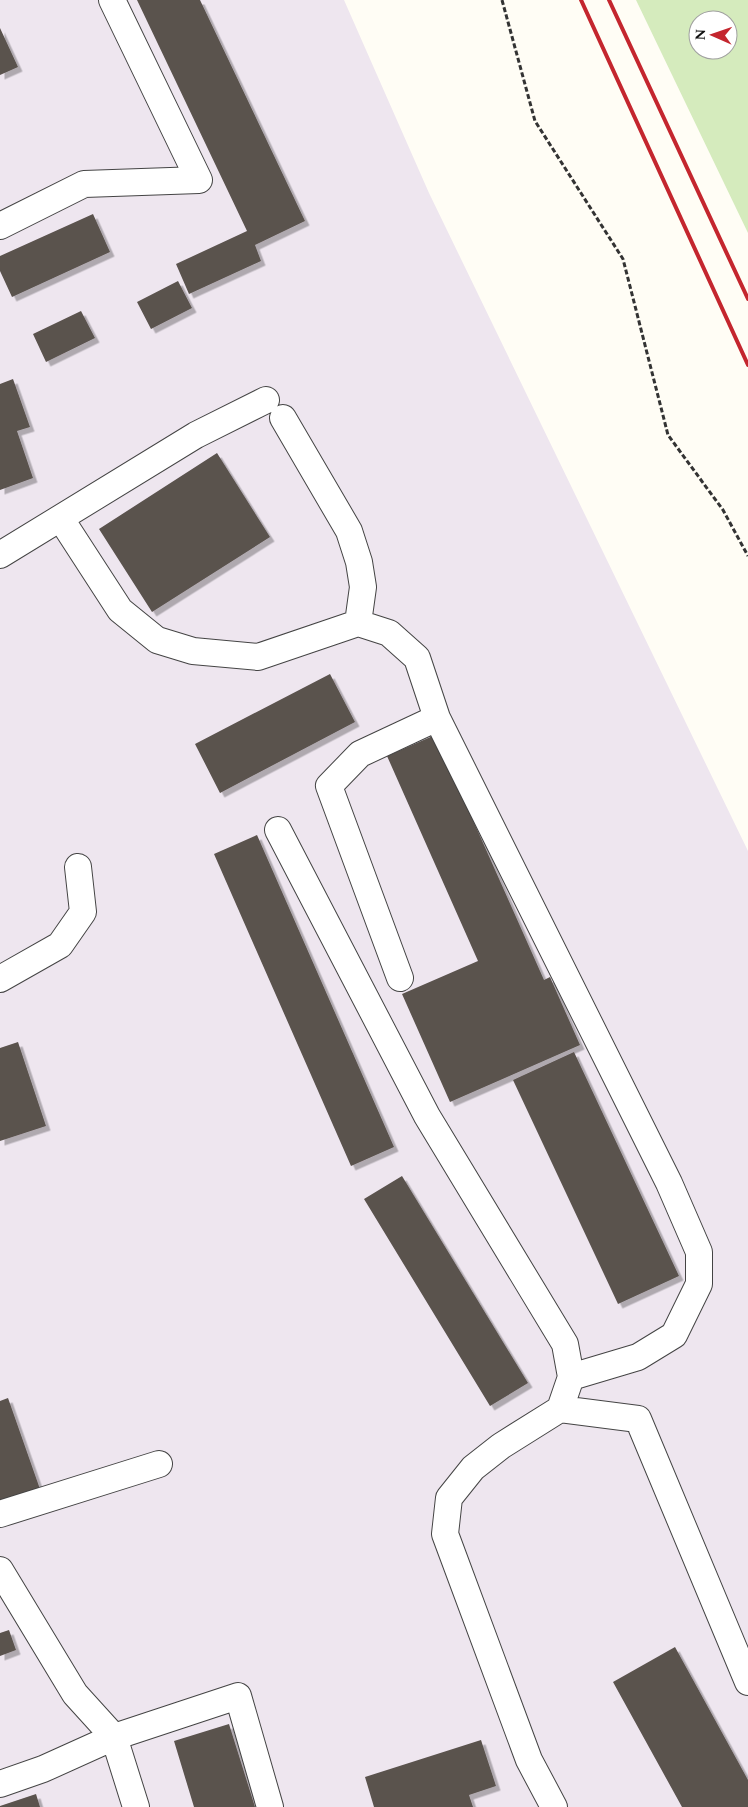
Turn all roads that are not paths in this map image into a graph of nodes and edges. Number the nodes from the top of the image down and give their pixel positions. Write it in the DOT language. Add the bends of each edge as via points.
graph roads {
  1 [pos="112,0"];
  2 [pos="0,226"];
  3 [pos="61,519"];
  4 [pos="0,555"];
  5 [pos="358,623"];
  6 [pos="437,718"];
  7 [pos="278,830"];
  8 [pos="78,867"];
  9 [pos="0,978"];
  10 [pos="400,978"];
  11 [pos="571,1376"];
  12 [pos="560,1409"];
  13 [pos="159,1464"];
  14 [pos="0,1514"];
  15 [pos="0,1570"];
  16 [pos="748,1682"];
  17 [pos="114,1737"];
  18 [pos="0,1784"];
  19 [pos="136,1807"];
  20 [pos="270,1807"];
  21 [pos="554,1807"];
  1 -- 2 [label="lane" via="199,180 84,184"];
  3 -- 4 [label="lane"];
  3 -- 5 [label="lane" via="120,610 158,640 193,651 258,656"];
  3 -- 5 [label="lane" via="196,435 274,409 349,531 364,587"];
  5 -- 6 [label="lane" via="389,633 417,658"];
  6 -- 10 [label="lane" via="360,754 329,786"];
  6 -- 11 [label="lane" via="669,1183 700,1252 699,1284 674,1334 638,1357"];
  7 -- 11 [label="lane" via="427,1116 565,1344"];
  8 -- 9 [label="lane" via="83,912 60,945"];
  11 -- 12 [label="lane"];
  12 -- 16 [label="lane" via="638,1418"];
  12 -- 21 [label="lane" via="473,1468 449,1498 445,1534 529,1760"];
  13 -- 14 [label="lane"];
  15 -- 17 [label="lane" via="75,1694"];
  17 -- 18 [label="lane" via="43,1770"];
  17 -- 19 [label="lane"];
  17 -- 20 [label="lane" via="238,1696"];
}
